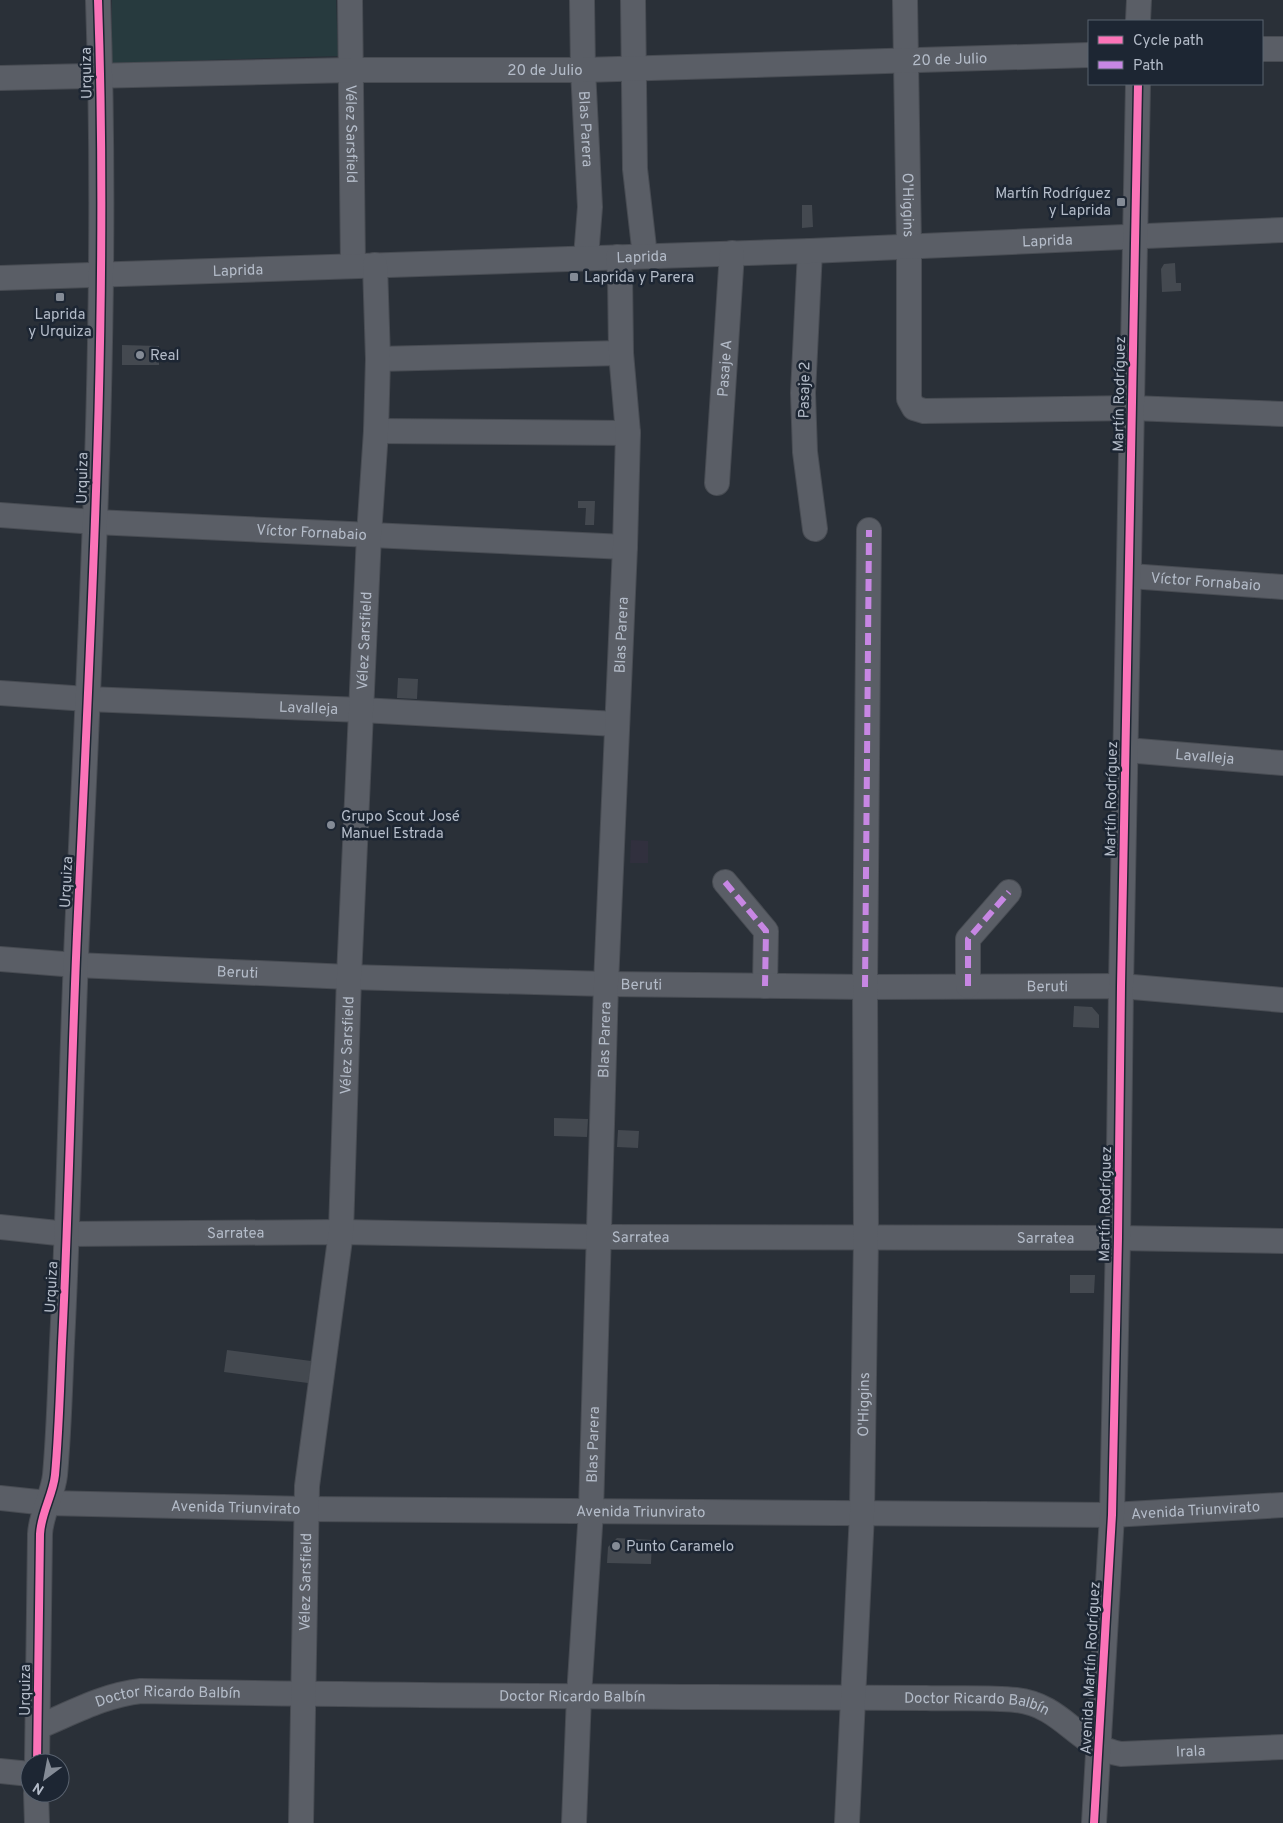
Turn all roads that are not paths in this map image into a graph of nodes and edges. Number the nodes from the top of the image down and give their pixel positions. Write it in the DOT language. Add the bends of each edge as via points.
graph roads {
  1 [pos="98,0"];
  2 [pos="350,0"];
  3 [pos="582,0"];
  4 [pos="633,0"];
  5 [pos="905,0"];
  6 [pos="1139,0"];
  7 [pos="1138,20"];
  8 [pos="1283,48"];
  9 [pos="1263,49"];
  10 [pos="1088,55"];
  11 [pos="906,60"];
  12 [pos="634,67"];
  13 [pos="351,70"];
  14 [pos="583,70"];
  15 [pos="101,76"];
  16 [pos="0,78"];
  17 [pos="1138,85"];
  18 [pos="1283,230"];
  19 [pos="1135,236"];
  20 [pos="909,246"];
  21 [pos="810,251"];
  22 [pos="732,254"];
  23 [pos="645,256"];
  24 [pos="586,257"];
  25 [pos="618,257"];
  26 [pos="364,266"];
  27 [pos="100,275"];
  28 [pos="0,278"];
  29 [pos="621,353"];
  30 [pos="378,360"];
  31 [pos="1132,408"];
  32 [pos="1283,414"];
  33 [pos="376,431"];
  34 [pos="628,434"];
  35 [pos="717,483"];
  36 [pos="0,515"];
  37 [pos="95,522"];
  38 [pos="816,529"];
  39 [pos="869,530"];
  40 [pos="369,535"];
  41 [pos="625,547"];
  42 [pos="1130,576"];
  43 [pos="1283,586"];
  44 [pos="0,693"];
  45 [pos="87,699"];
  46 [pos="362,710"];
  47 [pos="616,724"];
  48 [pos="1126,750"];
  49 [pos="1283,763"];
  50 [pos="725,882"];
  51 [pos="1009,892"];
  52 [pos="0,959"];
  53 [pos="76,965"];
  54 [pos="348,977"];
  55 [pos="606,984"];
  56 [pos="765,986"];
  57 [pos="865,986"];
  58 [pos="968,986"];
  59 [pos="1121,986"];
  60 [pos="1283,1000"];
  61 [pos="0,1227"];
  62 [pos="341,1232"];
  63 [pos="68,1234"];
  64 [pos="598,1237"];
  65 [pos="866,1238"];
  66 [pos="1118,1238"];
  67 [pos="1283,1241"];
  68 [pos="0,1498"];
  69 [pos="47,1503"];
  70 [pos="1283,1505"];
  71 [pos="305,1509"];
  72 [pos="590,1511"];
  73 [pos="862,1513"];
  74 [pos="1112,1515"];
  75 [pos="304,1694"];
  76 [pos="579,1696"];
  77 [pos="852,1697"];
  78 [pos="38,1727"];
  79 [pos="1283,1747"];
  80 [pos="1100,1748"];
  81 [pos="37,1753"];
  82 [pos="0,1771"];
  83 [pos="20,1773"];
  84 [pos="36,1803"];
  85 [pos="37,1823"];
  86 [pos="302,1823"];
  87 [pos="574,1823"];
  88 [pos="847,1823"];
  89 [pos="1094,1823"];
  1 -- 15 [label="street, Urquiza"];
  2 -- 13 [label="street, Vélez Sarsfield"];
  3 -- 14 [label="street, Blas Parera"];
  4 -- 12 [label="street"];
  5 -- 11 [label="street, O'Higgins"];
  6 -- 7 [label="street"];
  8 -- 9 [label="street"];
  10 -- 11 [label="street, 20 de Julio"];
  11 -- 12 [label="street, 20 de Julio"];
  11 -- 20 [label="street, O'Higgins"];
  12 -- 14 [label="street, 20 de Julio"];
  12 -- 23 [label="street" via="635,168"];
  13 -- 14 [label="street, 20 de Julio"];
  13 -- 15 [label="street, 20 de Julio"];
  13 -- 26 [label="street, Vélez Sarsfield"];
  14 -- 24 [label="street, Blas Parera" via="590,207"];
  15 -- 16 [label="street, 20 de Julio"];
  15 -- 27 [label="street, Urquiza"];
  17 -- 19 [label="street, Martín Rodríguez"];
  18 -- 19 [label="street, Laprida"];
  19 -- 20 [label="street, Laprida"];
  19 -- 31 [label="street, Martín Rodríguez"];
  20 -- 21 [label="street, Laprida"];
  20 -- 31 [label="street, O'Higgins" via="909,399 914,408 924,411"];
  21 -- 22 [label="street, Laprida"];
  21 -- 38 [label="street, Pasaje 2" via="803,393 804,452"];
  22 -- 23 [label="street, Laprida"];
  22 -- 35 [label="street, Pasaje A"];
  23 -- 25 [label="street, Laprida"];
  24 -- 25 [label="street, Laprida"];
  24 -- 26 [label="street, Laprida"];
  25 -- 29 [label="street, Blas Parera"];
  26 -- 27 [label="street, Laprida"];
  26 -- 30 [label="street, Vélez Sarsfield"];
  27 -- 28 [label="street, Laprida"];
  27 -- 37 [label="street, Urquiza"];
  29 -- 30 [label="street"];
  29 -- 34 [label="street, Blas Parera"];
  30 -- 33 [label="street, Vélez Sarsfield"];
  31 -- 32 [label="street"];
  31 -- 42 [label="street, Martín Rodríguez"];
  33 -- 34 [label="street"];
  33 -- 40 [label="street, Vélez Sarsfield"];
  34 -- 41 [label="street, Blas Parera"];
  36 -- 37 [label="street, Víctor Fornabaio"];
  37 -- 40 [label="street, Víctor Fornabaio"];
  37 -- 45 [label="street, Urquiza"];
  39 -- 57 [label="street, O'Higgins"];
  40 -- 41 [label="street, Víctor Fornabaio"];
  40 -- 46 [label="street, Vélez Sarsfield"];
  41 -- 47 [label="street, Blas Parera"];
  42 -- 43 [label="street, Víctor Fornabaio"];
  42 -- 48 [label="street, Martín Rodríguez"];
  44 -- 45 [label="street, Lavalleja"];
  45 -- 46 [label="street, Lavalleja"];
  45 -- 53 [label="street, Urquiza"];
  46 -- 47 [label="street, Lavalleja"];
  46 -- 54 [label="street, Vélez Sarsfield"];
  47 -- 55 [label="street, Blas Parera"];
  48 -- 49 [label="street, Lavalleja"];
  48 -- 59 [label="street, Martín Rodríguez"];
  50 -- 56 [label="street" via="766,931"];
  51 -- 58 [label="street" via="968,938"];
  52 -- 53 [label="street, Beruti"];
  53 -- 54 [label="street, Beruti"];
  53 -- 63 [label="street, Urquiza"];
  54 -- 55 [label="street, Beruti"];
  54 -- 62 [label="street, Vélez Sarsfield"];
  55 -- 56 [label="street, Beruti"];
  55 -- 64 [label="street, Blas Parera"];
  56 -- 57 [label="street, Beruti"];
  57 -- 58 [label="street, Beruti"];
  57 -- 65 [label="street, O'Higgins"];
  58 -- 59 [label="street, Beruti"];
  59 -- 60 [label="street, Beruti"];
  59 -- 66 [label="street, Martín Rodríguez"];
  61 -- 63 [label="street, Sarratea"];
  62 -- 63 [label="street, Sarratea"];
  62 -- 64 [label="street, Sarratea"];
  62 -- 71 [label="street, Vélez Sarsfield"];
  63 -- 69 [label="street, Urquiza" via="55,1479"];
  64 -- 65 [label="street, Sarratea"];
  64 -- 72 [label="street, Blas Parera"];
  65 -- 66 [label="street, Sarratea"];
  65 -- 73 [label="street, O'Higgins"];
  66 -- 67 [label="street, Sarratea"];
  66 -- 74 [label="street, Martín Rodríguez"];
  68 -- 69 [label="street, Avenida Triunvirato"];
  69 -- 71 [label="street, Avenida Triunvirato"];
  69 -- 78 [label="street, Urquiza" via="40,1534"];
  70 -- 74 [label="street, Avenida Triunvirato"];
  71 -- 72 [label="street, Avenida Triunvirato"];
  71 -- 75 [label="street, Vélez Sarsfield"];
  72 -- 73 [label="street, Avenida Triunvirato"];
  72 -- 76 [label="street, Blas Parera"];
  73 -- 74 [label="street, Avenida Triunvirato"];
  73 -- 77 [label="street, O'Higgins"];
  74 -- 80 [label="street, Avenida Martín Rodríguez"];
  75 -- 76 [label="street, Doctor Ricardo Balbín"];
  75 -- 78 [label="street, Doctor Ricardo Balbín" via="123,1693"];
  75 -- 86 [label="street, Vélez Sarsfield"];
  76 -- 77 [label="street, Doctor Ricardo Balbín"];
  76 -- 87 [label="street, Blas Parera"];
  77 -- 80 [label="street, Doctor Ricardo Balbín" via="1017,1700 1049,1710"];
  77 -- 88 [label="street, O'Higgins"];
  78 -- 81 [label="street, Urquiza"];
  79 -- 80 [label="street, Irala" via="1135,1754 1111,1753"];
  80 -- 89 [label="street, Avenida Martín Rodríguez"];
  82 -- 83 [label="street"];
  84 -- 85 [label="street"];
}
